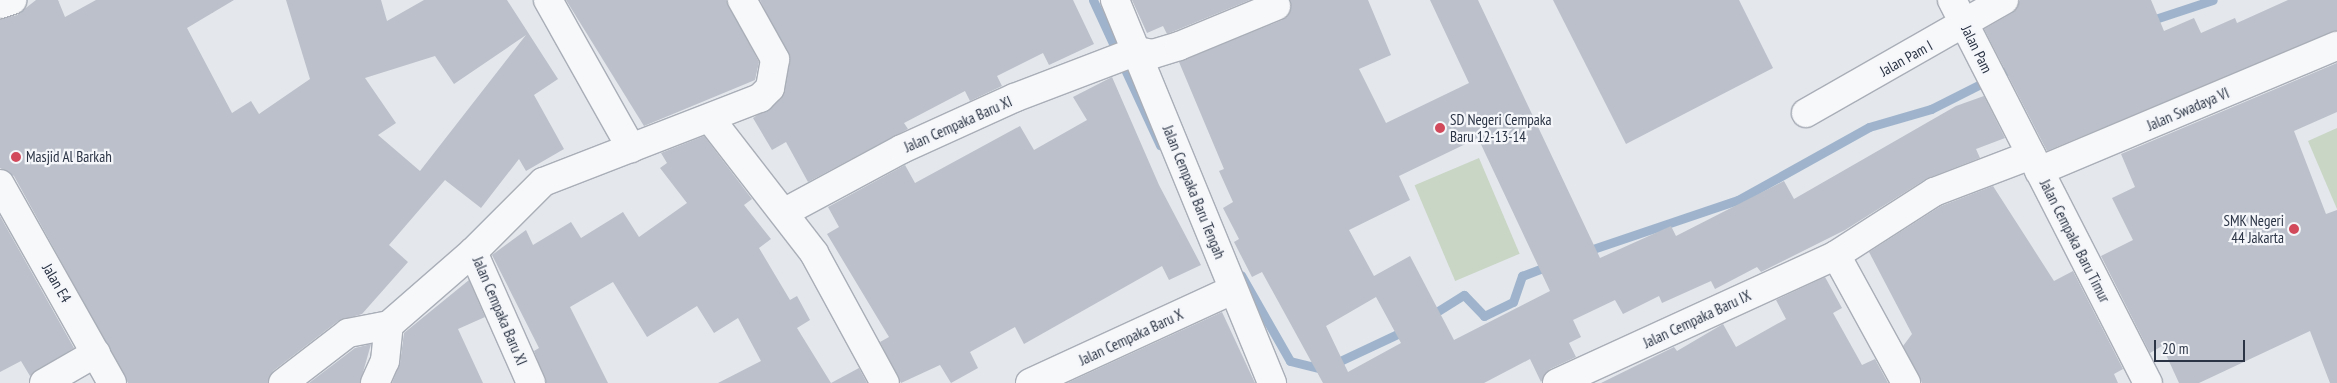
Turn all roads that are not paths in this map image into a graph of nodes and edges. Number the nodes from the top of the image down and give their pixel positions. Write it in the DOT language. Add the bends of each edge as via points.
graph roads {
  1 [pos="12,0"];
  2 [pos="548,0"];
  3 [pos="742,0"];
  4 [pos="1115,0"];
  5 [pos="2004,0"];
  6 [pos="0,4"];
  7 [pos="1276,6"];
  8 [pos="1958,12"];
  9 [pos="2337,46"];
  10 [pos="1122,57"];
  11 [pos="2001,99"];
  12 [pos="1806,113"];
  13 [pos="711,120"];
  14 [pos="631,148"];
  15 [pos="2035,163"];
  16 [pos="0,184"];
  17 [pos="785,212"];
  18 [pos="473,252"];
  19 [pos="1836,254"];
  20 [pos="1229,281"];
  21 [pos="389,325"];
  22 [pos="96,353"];
  23 [pos="44,383"];
  24 [pos="112,383"];
  25 [pos="283,383"];
  26 [pos="375,383"];
  27 [pos="531,383"];
  28 [pos="885,383"];
  29 [pos="1030,383"];
  30 [pos="1272,383"];
  31 [pos="1557,383"];
  32 [pos="1906,383"];
  33 [pos="2148,383"];
  1 -- 6 [label="street"];
  2 -- 14 [label="street"];
  3 -- 13 [label="street, Jalan Cempaka Baru XI" via="775,59 775,74 760,98"];
  4 -- 10 [label="street, Jalan Cempaka Baru Tengah"];
  5 -- 8 [label="street, Jalan Pam I"];
  7 -- 10 [label="street" via="1180,46 1153,54"];
  8 -- 11 [label="street, Jalan Pam"];
  8 -- 12 [label="street, Jalan Pam I"];
  9 -- 15 [label="street, Jalan Swadaya VI"];
  10 -- 17 [label="street, Jalan Cempaka Baru XI" via="902,149"];
  10 -- 20 [label="street, Jalan Cempaka Baru Tengah"];
  11 -- 15 [label="street, Jalan Cempaka Baru Timur"];
  13 -- 14 [label="street, Jalan Cempaka Baru XI"];
  13 -- 17 [label="street"];
  14 -- 18 [label="street, Jalan Cempaka Baru XI" via="543,182"];
  15 -- 19 [label="street, Jalan Cempaka Baru IX" via="1934,192"];
  15 -- 33 [label="street, Jalan Cempaka Baru Timur"];
  16 -- 22 [label="street, Jalan E4"];
  17 -- 28 [label="street" via="814,253"];
  18 -- 21 [label="street"];
  18 -- 27 [label="street, Jalan Cempaka Baru XI"];
  19 -- 31 [label="street, Jalan Cempaka Baru IX"];
  19 -- 32 [label="street"];
  20 -- 29 [label="street, Jalan Cempaka Baru X"];
  20 -- 30 [label="street, Jalan Cempaka Baru Tengah"];
  21 -- 25 [label="street" via="348,333"];
  21 -- 26 [label="street" via="383,366"];
  22 -- 23 [label="street"];
  22 -- 24 [label="street, Jalan E4"];
}
